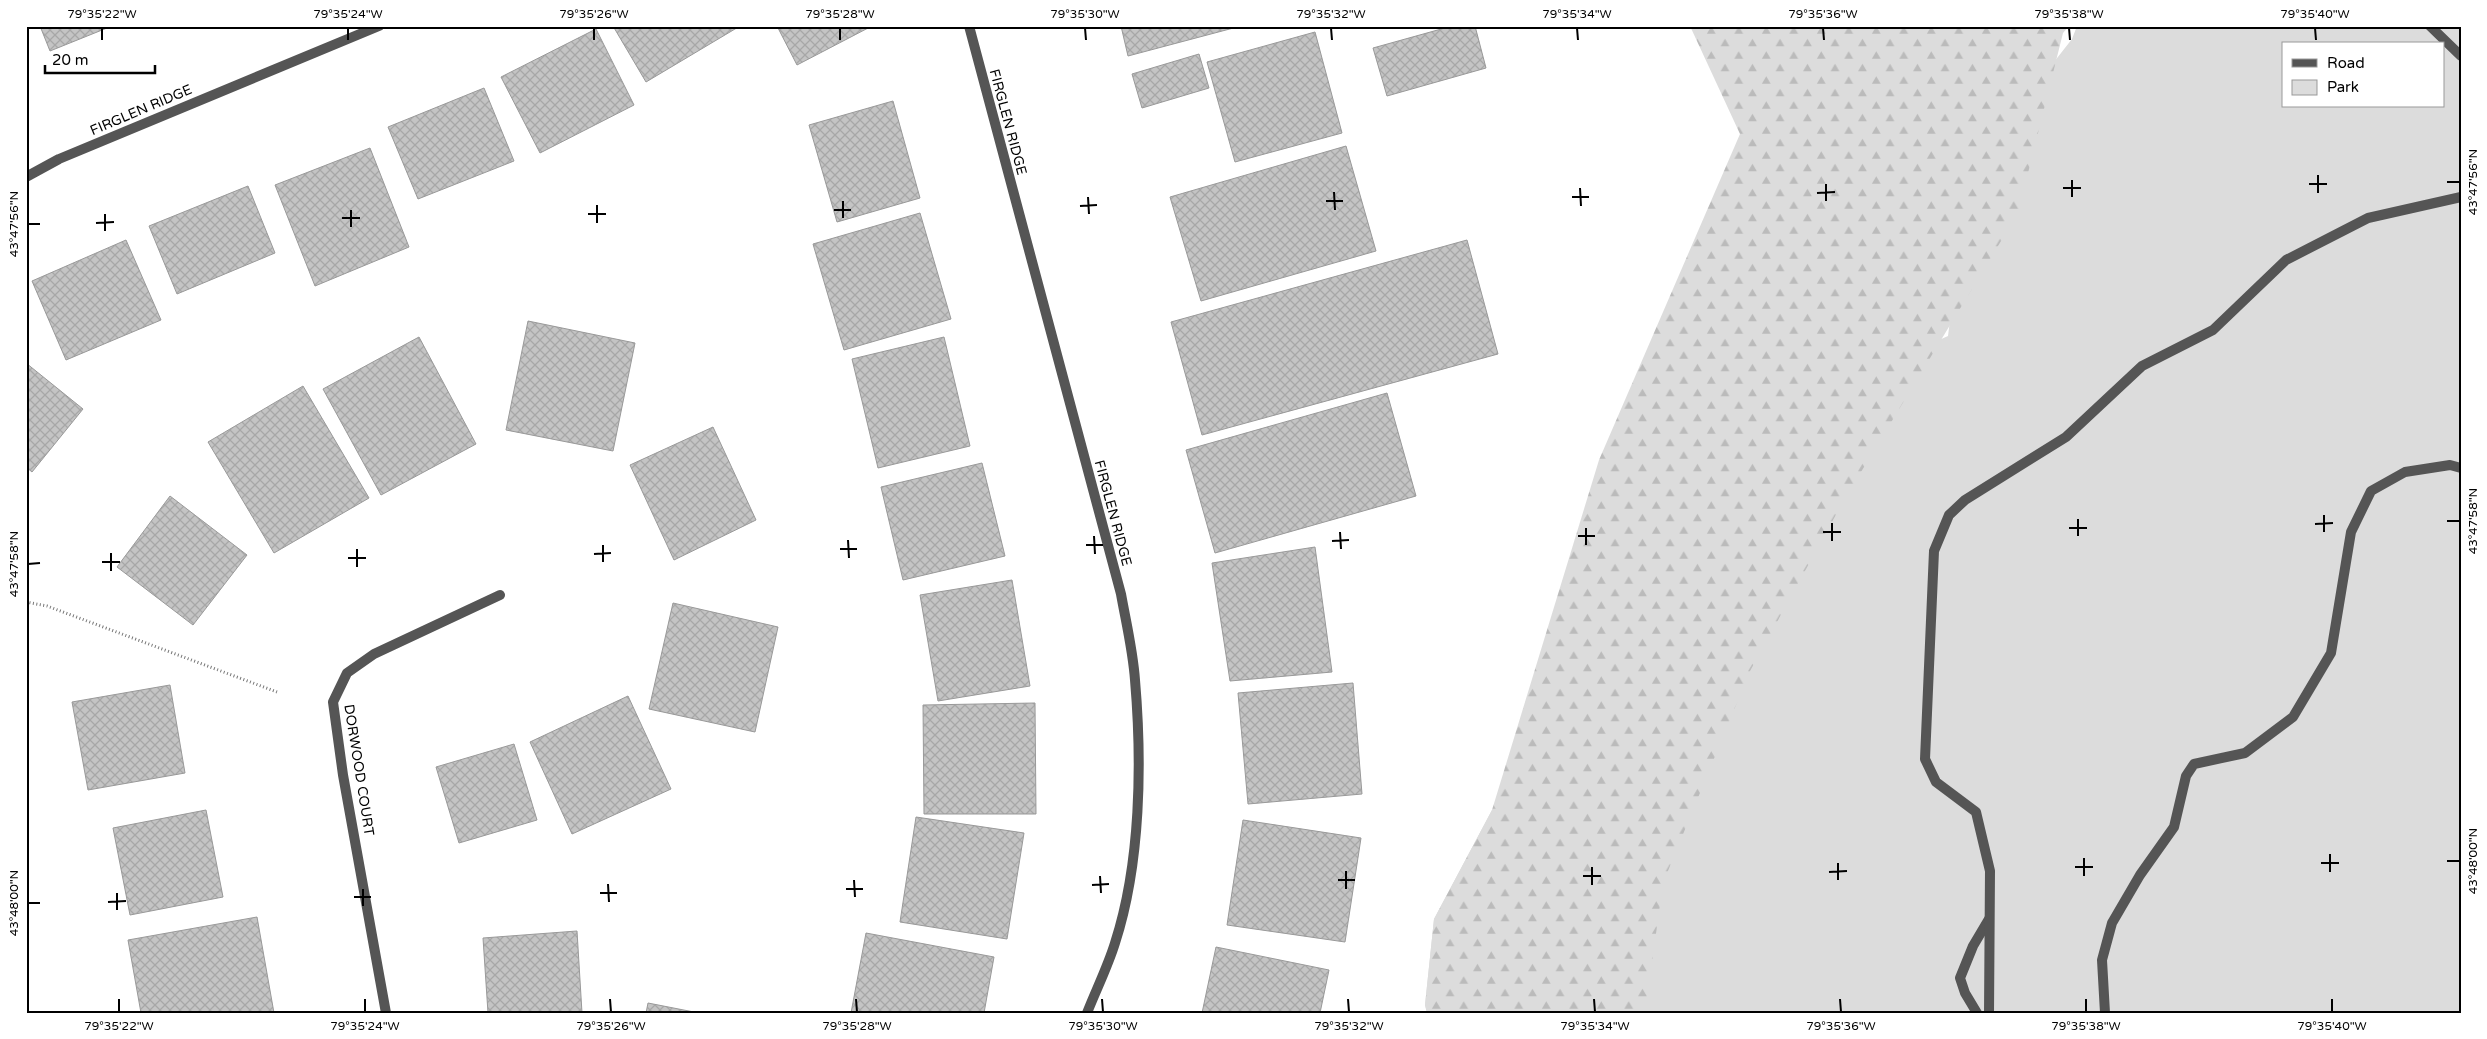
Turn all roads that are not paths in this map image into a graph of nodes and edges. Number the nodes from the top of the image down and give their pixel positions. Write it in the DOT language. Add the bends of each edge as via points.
graph roads {
  1 [pos="379,26"];
  2 [pos="969,26"];
  3 [pos="2430,26"];
  4 [pos="2461,56"];
  5 [pos="26,177"];
  6 [pos="2461,197"];
  7 [pos="2461,468"];
  8 [pos="500,595"];
  9 [pos="1990,918"];
  10 [pos="386,1013"];
  11 [pos="1086,1013"];
  12 [pos="1978,1013"];
  13 [pos="1989,1013"];
  14 [pos="2104,1013"];
  1 -- 5 [label="street, FIRGLEN RIDGE" via="60,159"];
  2 -- 11 [label="street, FIRGLEN RIDGE" via="1121,594 1135,678 1139,758 1136,827 1126,897 1115,943"];
  3 -- 4 [label="street"];
  6 -- 9 [label="street" via="2368,218 2286,260 2213,330 2142,366 2066,437 1965,500 1949,515 1934,551 1924,759 1936,782 1976,812 1990,871"];
  7 -- 14 [label="street" via="2450,465 2405,472 2372,491 2351,532 2331,653 2294,717 2244,753 2194,764 2186,776 2174,827 2140,875 2112,923 2102,960"];
  8 -- 10 [label="street, DORWOOD COURT" via="374,654 347,673 333,702"];
  9 -- 12 [label="street" via="1972,946 1960,978"];
  9 -- 13 [label="street"];
}
